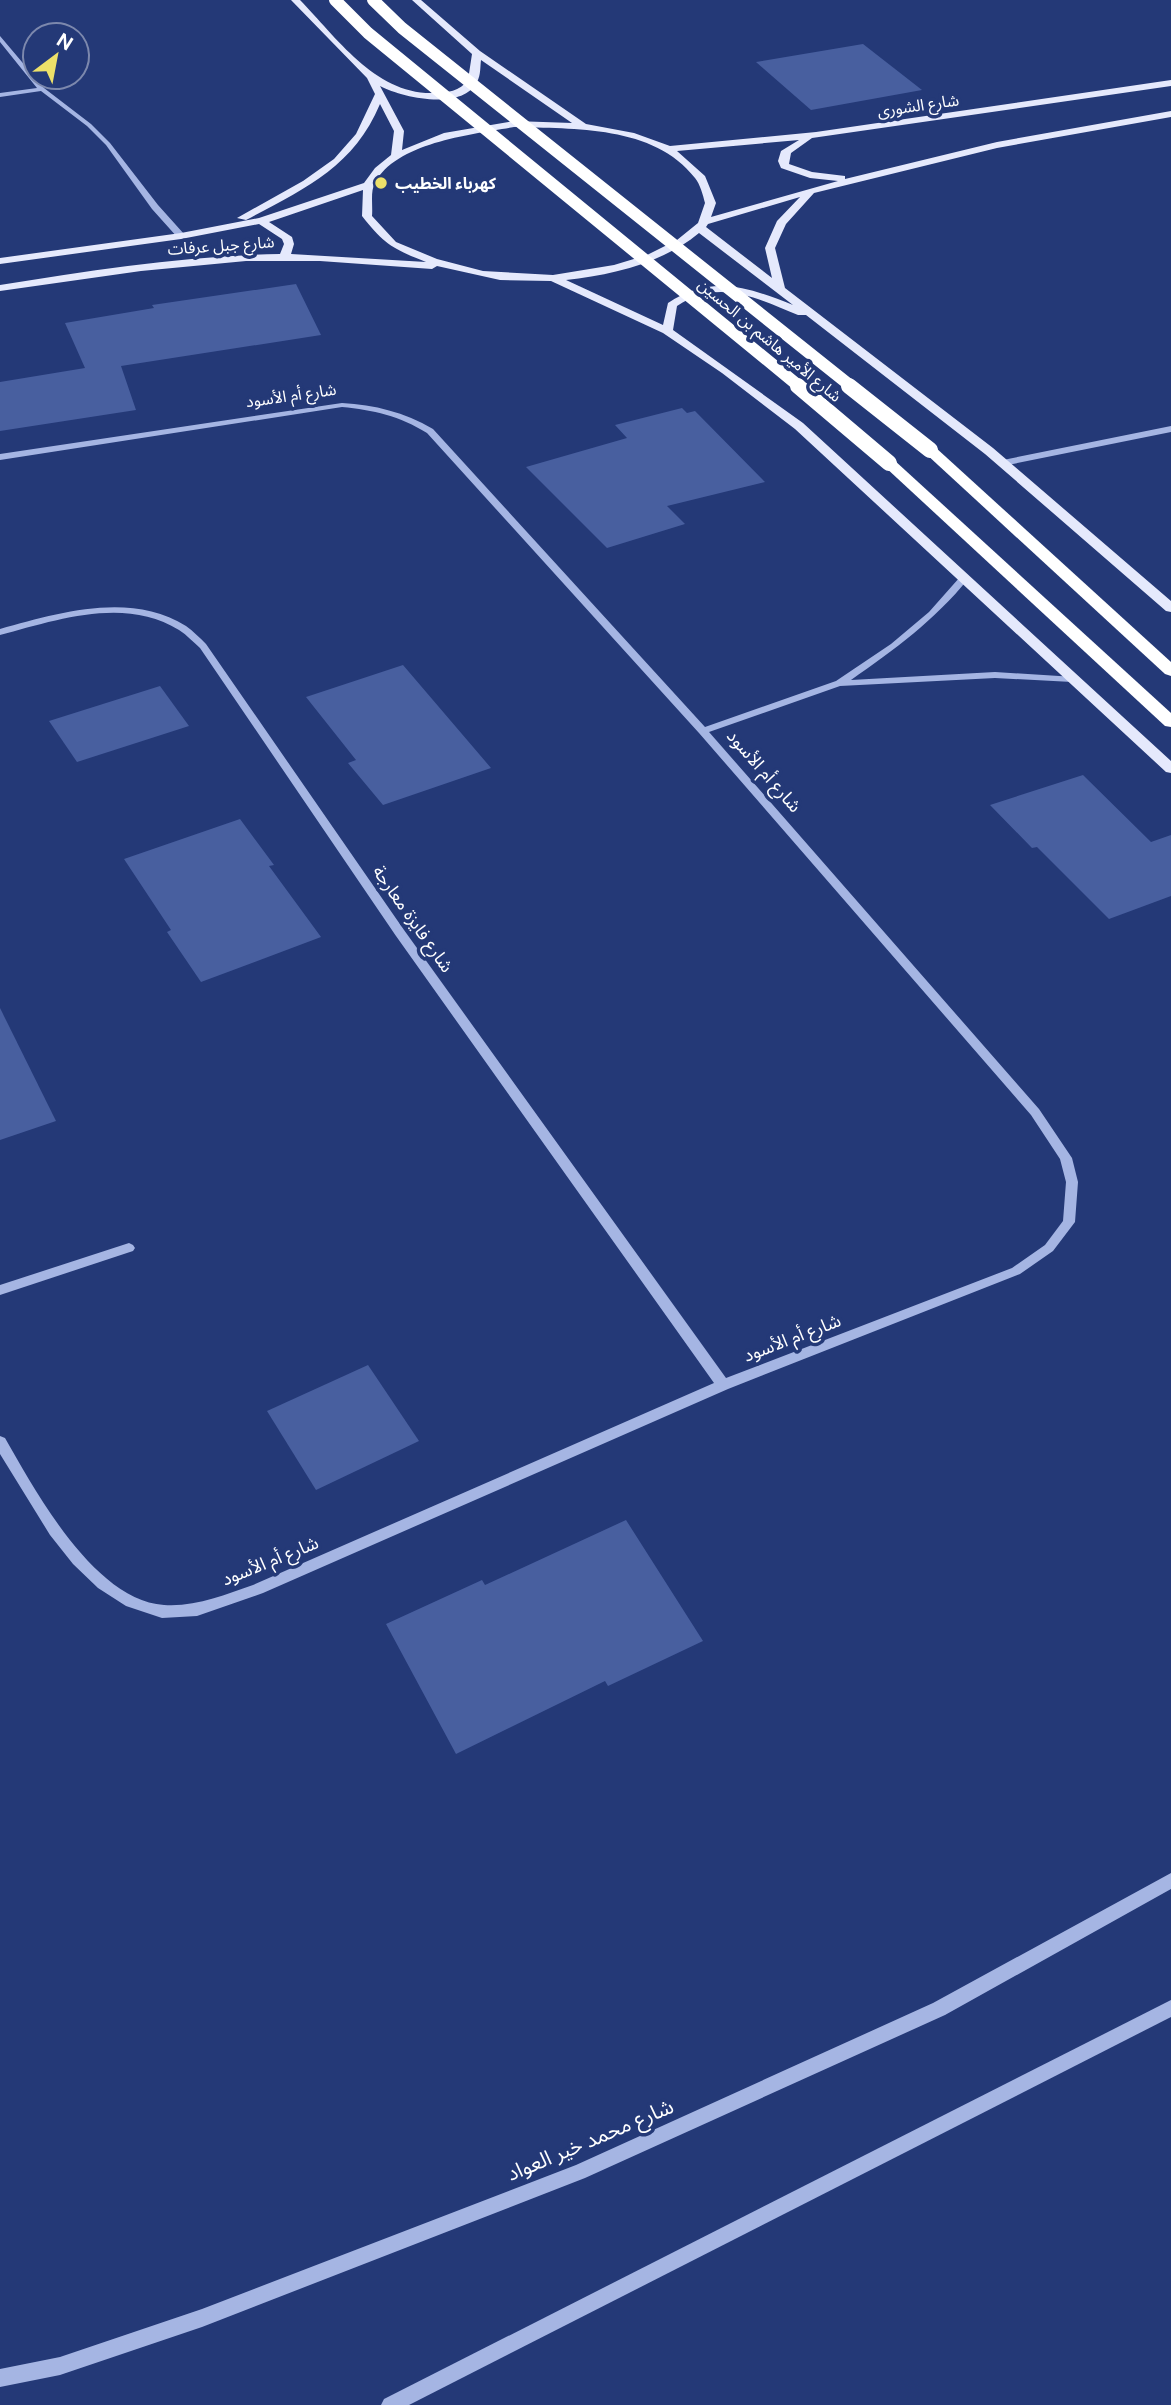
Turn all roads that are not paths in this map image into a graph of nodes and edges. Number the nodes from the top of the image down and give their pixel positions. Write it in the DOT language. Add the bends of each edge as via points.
graph roads {
  1 [pos="295,0"];
  2 [pos="335,0"];
  3 [pos="373,0"];
  4 [pos="416,0"];
  5 [pos="0,38"];
  6 [pos="478,53"];
  7 [pos="21,64"];
  8 [pos="371,77"];
  9 [pos="1171,83"];
  10 [pos="28,91"];
  11 [pos="45,91"];
  12 [pos="0,95"];
  13 [pos="379,96"];
  14 [pos="1171,114"];
  15 [pos="583,126"];
  16 [pos="816,135"];
  17 [pos="669,149"];
  18 [pos="396,156"];
  19 [pos="866,176"];
  20 [pos="368,185"];
  21 [pos="813,190"];
  22 [pos="261,221"];
  23 [pos="230,225"];
  24 [pos="702,225"];
  25 [pos="181,236"];
  26 [pos="285,256"];
  27 [pos="0,261"];
  28 [pos="444,267"];
  29 [pos="553,278"];
  30 [pos="0,288"];
  31 [pos="780,288"];
  32 [pos="818,319"];
  33 [pos="667,331"];
  34 [pos="1171,429"];
  35 [pos="0,457"];
  36 [pos="1003,463"];
  37 [pos="963,579"];
  38 [pos="1171,608"];
  39 [pos="0,632"];
  40 [pos="1171,671"];
  41 [pos="1072,679"];
  42 [pos="839,683"];
  43 [pos="1171,722"];
  44 [pos="703,731"];
  45 [pos="1171,769"];
  46 [pos="129,1248"];
  47 [pos="0,1290"];
  48 [pos="723,1385"];
  49 [pos="0,1442"];
  50 [pos="1171,1881"];
  51 [pos="1171,2008"];
  52 [pos="0,2378"];
  53 [pos="390,2405"];
  1 -- 8 [label="main road"];
  2 -- 43 [label="highway, شارع الأمير هاشم بن الحسين, bridge" via="368,33 889,463"];
  3 -- 40 [label="highway, شارع الأمير هاشم بن الحسين, bridge" via="402,29 930,450"];
  4 -- 6 [label="main road"];
  5 -- 7 [label="street"];
  6 -- 8 [label="main road" via="473,81 455,93 402,92"];
  6 -- 15 [label="main road"];
  8 -- 13 [label="main road"];
  9 -- 16 [label="main road, شارع الشورى"];
  10 -- 12 [label="street"];
  11 -- 25 [label="street" via="108,144"];
  13 -- 18 [label="main road" via="399,131"];
  13 -- 23 [label="main road" via="360,136 336,161"];
  14 -- 19 [label="main road" via="997,145"];
  15 -- 17 [label="main road"];
  15 -- 18 [label="main road" via="514,124 448,135"];
  16 -- 17 [label="main road, شارع الشورى"];
  16 -- 19 [label="main road" via="786,151 785,166 824,177"];
  17 -- 24 [label="main road" via="693,165 707,183 711,202"];
  18 -- 20 [label="main road"];
  19 -- 21 [label="main road"];
  20 -- 22 [label="main road, شارع جبل عرفات"];
  20 -- 28 [label="main road" via="367,216 394,245"];
  21 -- 24 [label="main road"];
  21 -- 31 [label="main road" via="781,223 770,248"];
  22 -- 23 [label="main road, شارع جبل عرفات"];
  22 -- 26 [label="main road" via="287,237"];
  23 -- 25 [label="main road, شارع جبل عرفات"];
  24 -- 29 [label="main road" via="677,247 643,262"];
  24 -- 31 [label="main road"];
  25 -- 27 [label="main road, شارع جبل عرفات"];
  26 -- 28 [label="main road, شارع جبل عرفات"];
  26 -- 30 [label="main road, شارع جبل عرفات" via="132,268"];
  28 -- 29 [label="main road" via="497,276"];
  29 -- 33 [label="main road"];
  31 -- 32 [label="main road"];
  32 -- 33 [label="main road" via="757,295 713,288 692,292 671,305"];
  32 -- 36 [label="main road"];
  33 -- 37 [label="main road" via="799,426"];
  34 -- 36 [label="street"];
  35 -- 44 [label="street, شارع أم الأسود" via="342,405 396,412 430,431"];
  36 -- 38 [label="main road"];
  37 -- 41 [label="main road"];
  37 -- 42 [label="street, شارع أم الأسود" via="932,614 894,646"];
  39 -- 48 [label="street, شارع فايزة معارجة" via="125,610 181,627 202,646 400,933"];
  41 -- 42 [label="street, شارع أم الأسود" via="995,675"];
  41 -- 45 [label="main road"];
  42 -- 44 [label="street, شارع أم الأسود"];
  44 -- 48 [label="street, شارع أم الأسود" via="1035,1112 1066,1158 1072,1182 1069,1222 1049,1248 1016,1271"];
  46 -- 47 [label="street"];
  48 -- 49 [label="street, شارع أم الأسود" via="258,1589 197,1611 130,1603 103,1587 46,1520"];
  50 -- 52 [label="street, شارع محمد خير العواد" via="939,2009 579,2172 202,2318 60,2366"];
  51 -- 53 [label="street"];
}
